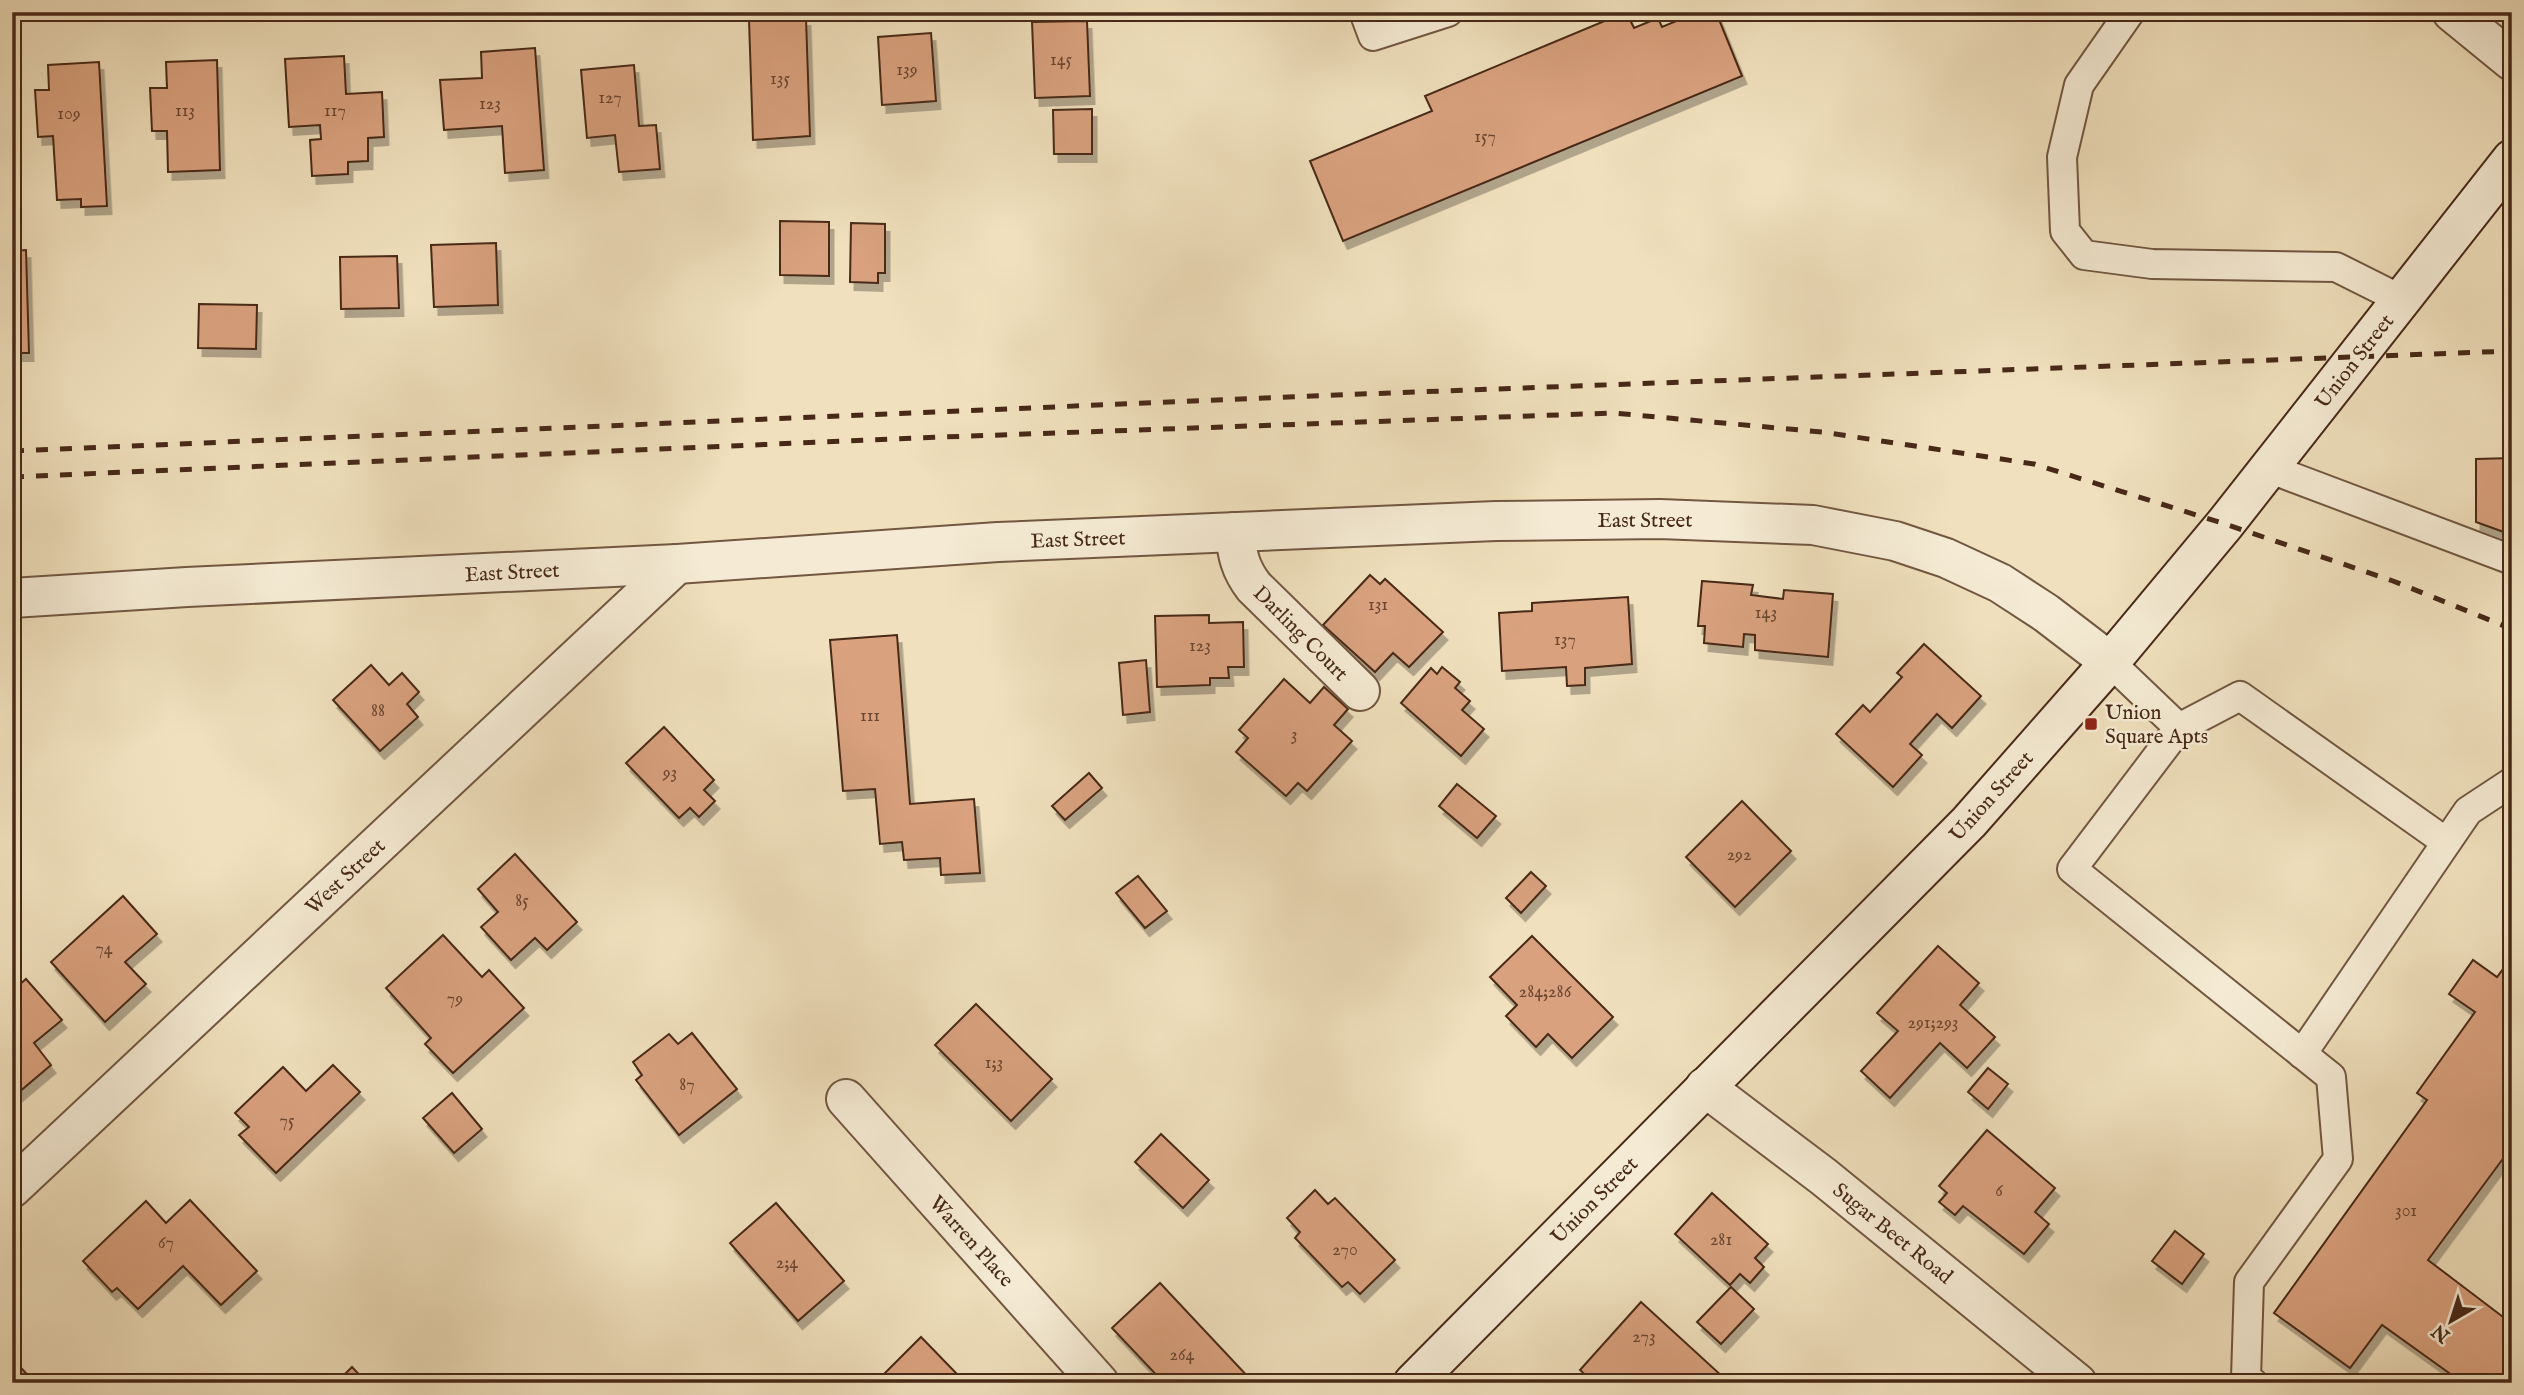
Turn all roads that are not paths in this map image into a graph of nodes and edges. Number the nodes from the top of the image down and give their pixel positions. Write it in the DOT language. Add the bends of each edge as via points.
graph roads {
  1 [pos="1364,12"];
  2 [pos="1448,12"];
  3 [pos="2130,12"];
  4 [pos="2452,12"];
  5 [pos="2512,61"];
  6 [pos="2512,159"];
  7 [pos="2402,300"];
  8 [pos="2268,468"];
  9 [pos="1234,532"];
  10 [pos="2512,560"];
  11 [pos="677,564"];
  12 [pos="12,598"];
  13 [pos="2110,662"];
  14 [pos="1360,691"];
  15 [pos="2179,728"];
  16 [pos="2512,782"];
  17 [pos="2446,842"];
  18 [pos="2302,1054"];
  19 [pos="1705,1087"];
  20 [pos="846,1099"];
  21 [pos="12,1188"];
  22 [pos="1099,1383"];
  23 [pos="1413,1383"];
  24 [pos="2077,1383"];
  25 [pos="2253,1383"];
  1 -- 2 [label="lane" via="1373,36"];
  3 -- 7 [label="lane" via="2079,85 2062,157 2065,231 2084,255 2152,264 2336,267"];
  4 -- 5 [label="street"];
  6 -- 7 [label="street, Union Street"];
  7 -- 8 [label="street, Union Street"];
  8 -- 10 [label="lane"];
  8 -- 13 [label="street, Union Street"];
  9 -- 11 [label="street, East Street" via="998,542"];
  9 -- 13 [label="street, East Street" via="1660,519 1813,525 1895,541 1957,563 2000,583"];
  9 -- 14 [label="street, Darling Court" via="1237,558 1254,587"];
  11 -- 12 [label="street, East Street"];
  11 -- 21 [label="street, West Street"];
  13 -- 15 [label="lane"];
  13 -- 19 [label="street, Union Street" via="1969,822"];
  15 -- 17 [label="lane" via="2240,696"];
  15 -- 18 [label="lane" via="2072,869"];
  16 -- 17 [label="lane" via="2468,811"];
  17 -- 18 [label="lane"];
  18 -- 25 [label="lane" via="2331,1077 2338,1159 2249,1282 2246,1378"];
  19 -- 23 [label="street, Union Street"];
  19 -- 24 [label="street, Sugar Beet Road" via="1824,1177"];
  20 -- 22 [label="street, Warren Place"];
}
